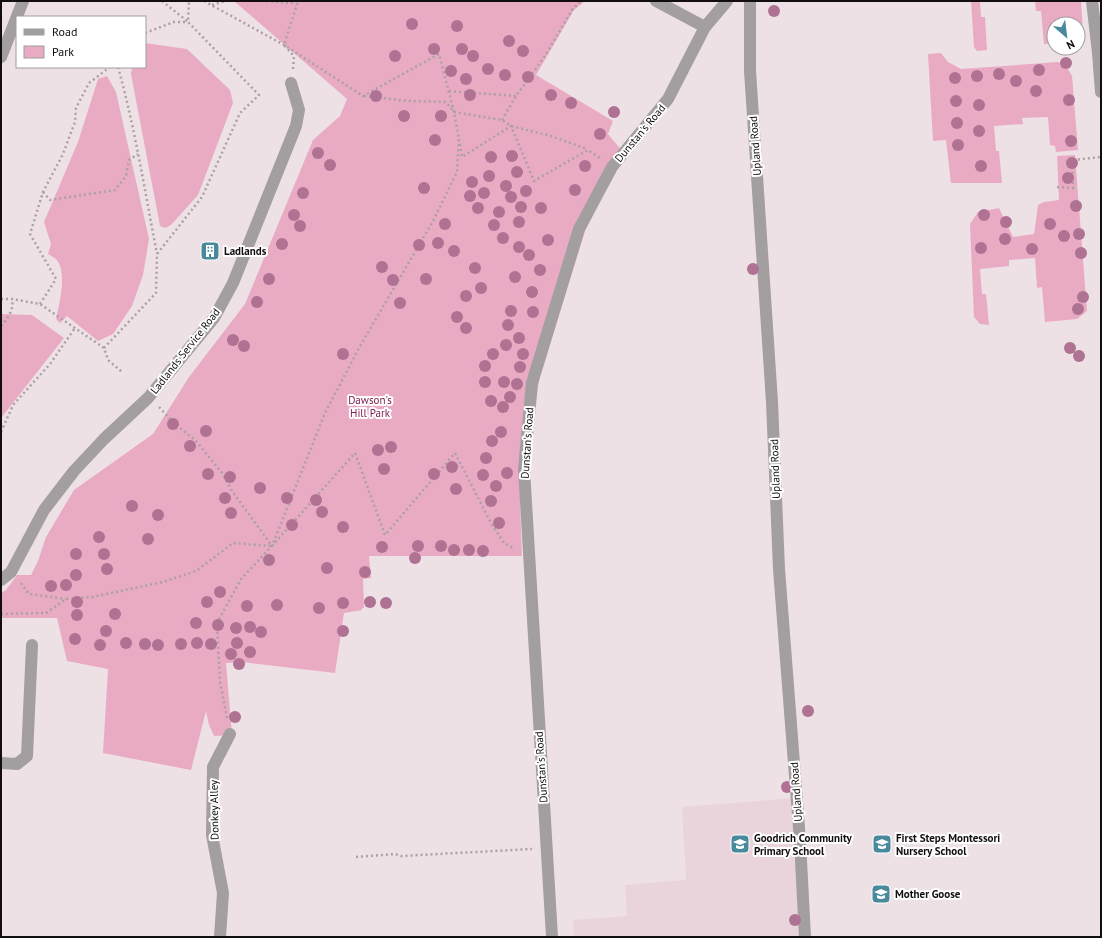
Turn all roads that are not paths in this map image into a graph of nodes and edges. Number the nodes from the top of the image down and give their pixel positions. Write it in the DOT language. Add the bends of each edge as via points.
graph roads {
  1 [pos="23,1"];
  2 [pos="656,1"];
  3 [pos="727,1"];
  4 [pos="750,1"];
  5 [pos="1092,1"];
  6 [pos="17,16"];
  7 [pos="16,19"];
  8 [pos="706,27"];
  9 [pos="1,57"];
  10 [pos="292,83"];
  11 [pos="1101,92"];
  12 [pos="1,580"];
  13 [pos="32,645"];
  14 [pos="230,734"];
  15 [pos="1,763"];
  16 [pos="220,937"];
  17 [pos="552,937"];
  18 [pos="805,937"];
  1 -- 6 [label="street"];
  2 -- 8 [label="street"];
  3 -- 8 [label="street, Dunstan's Road"];
  4 -- 18 [label="street, Upland Road" via="750,71 772,402 779,569"];
  5 -- 11 [label="street"];
  7 -- 9 [label="street"];
  8 -- 17 [label="street, Dunstan's Road" via="668,99 612,167 579,229 532,383 524,469"];
  10 -- 12 [label="street, Ladlands Service Road" via="299,110 296,126 233,283 214,318 148,398 104,439 70,476 44,510 12,572"];
  13 -- 15 [label="street" via="27,756 17,764"];
  14 -- 16 [label="street, Donkey Alley" via="213,768 212,834 223,893"];
}
